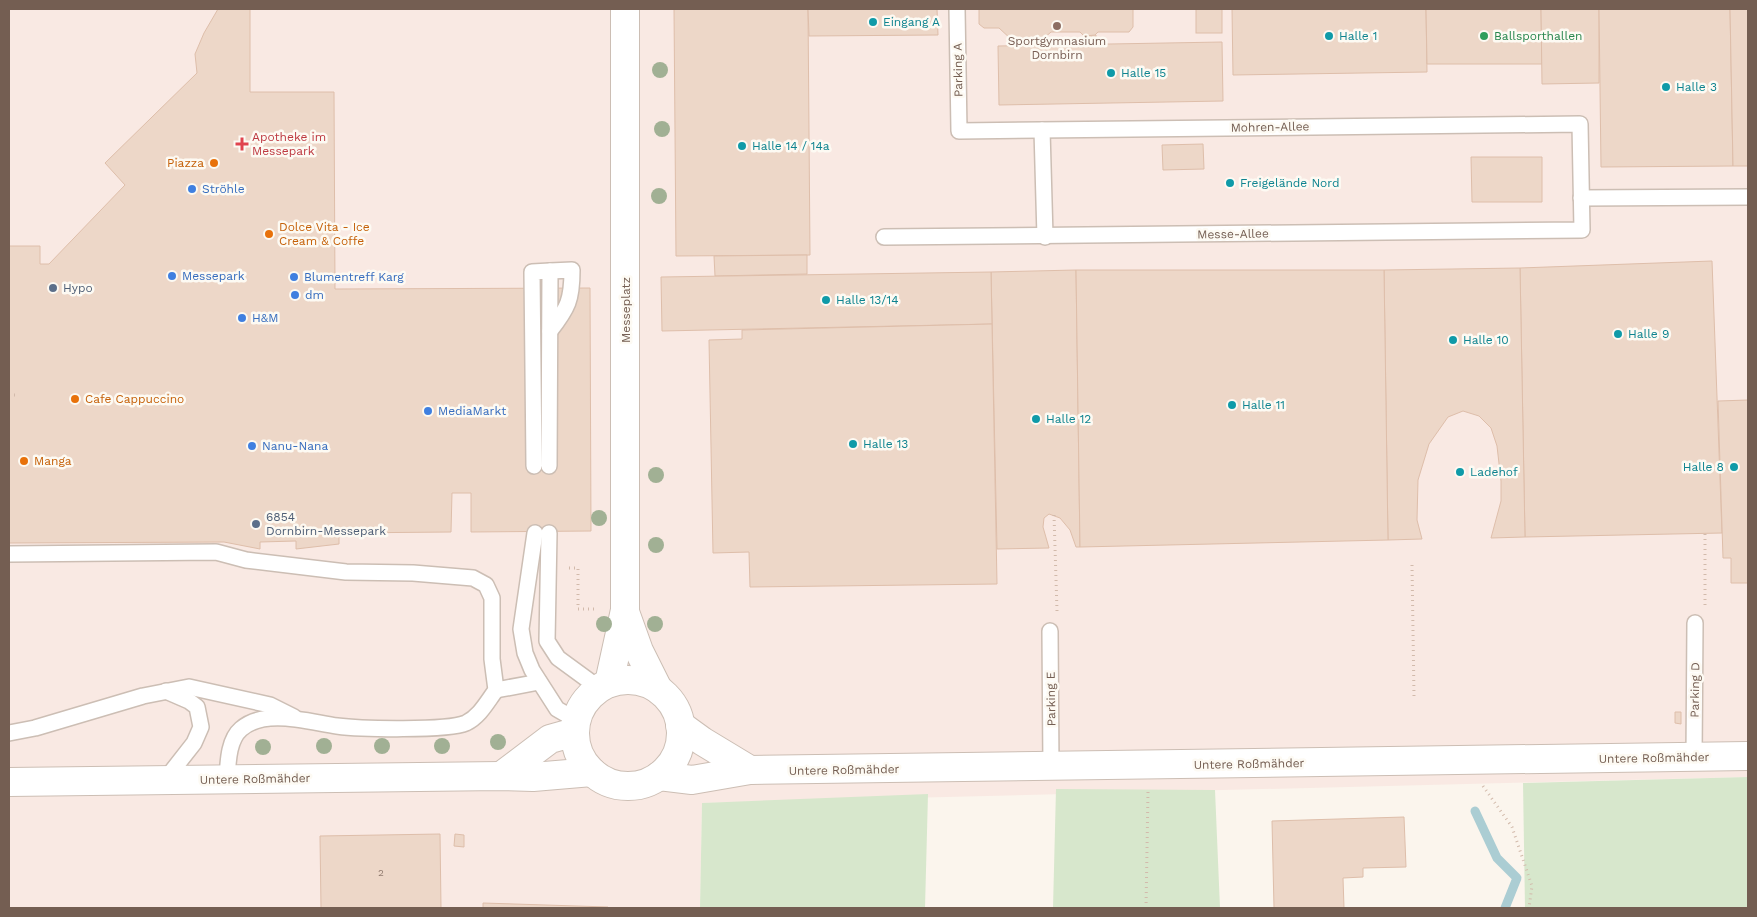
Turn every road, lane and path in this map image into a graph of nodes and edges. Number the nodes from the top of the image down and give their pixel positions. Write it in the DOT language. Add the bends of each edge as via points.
graph roads {
  1 [pos="624,9"];
  2 [pos="957,9"];
  3 [pos="959,130"];
  4 [pos="1042,130"];
  5 [pos="1748,197"];
  6 [pos="1581,198"];
  7 [pos="1045,236"];
  8 [pos="884,237"];
  9 [pos="550,271"];
  10 [pos="550,331"];
  11 [pos="9,395"];
  12 [pos="17,395"];
  13 [pos="534,466"];
  14 [pos="549,466"];
  15 [pos="9,554"];
  16 [pos="1412,565"];
  17 [pos="625,610"];
  18 [pos="1695,623"];
  19 [pos="1050,631"];
  20 [pos="539,682"];
  21 [pos="604,686"];
  22 [pos="658,689"];
  23 [pos="496,690"];
  24 [pos="166,692"];
  25 [pos="1414,696"];
  26 [pos="295,718"];
  27 [pos="680,725"];
  28 [pos="575,726"];
  29 [pos="9,733"];
  30 [pos="1748,756"];
  31 [pos="1694,757"];
  32 [pos="1464,760"];
  33 [pos="1149,765"];
  34 [pos="1052,767"];
  35 [pos="750,770"];
  36 [pos="592,772"];
  37 [pos="501,776"];
  38 [pos="659,776"];
  39 [pos="227,779"];
  40 [pos="165,780"];
  41 [pos="9,782"];
  42 [pos="1146,908"];
  43 [pos="1529,908"];
  1 -- 17 [label="street, Messeplatz"];
  2 -- 3 [label="lane, Parking A"];
  3 -- 4 [label="lane, Mohren-Allee"];
  4 -- 6 [label="lane, Mohren-Allee" via="1580,124"];
  4 -- 7 [label="lane"];
  5 -- 6 [label="lane"];
  6 -- 7 [label="lane, Messe-Allee" via="1582,230"];
  7 -- 8 [label="lane, Messe-Allee"];
  9 -- 10 [label="lane"];
  9 -- 10 [label="lane" via="572,270 572,294 568,308"];
  9 -- 13 [label="lane" via="532,272"];
  10 -- 14 [label="lane"];
  11 -- 12 [label="path"];
  15 -- 23 [label="lane" via="216,552 246,560 346,572 473,578 486,585 492,598 492,659"];
  16 -- 25 [label="path"];
  17 -- 21 [label="street, Messeplatz"];
  17 -- 22 [label="street, Messeplatz" via="639,651"];
  18 -- 31 [label="lane, Parking D"];
  19 -- 34 [label="lane, Parking E"];
  20 -- 21 [label="lane" via="525,653 521,629 542,533 547,641 558,658"];
  20 -- 23 [label="lane"];
  20 -- 28 [label="lane" via="557,709"];
  21 -- 22 [label="street" via="634,680"];
  21 -- 28 [label="street" via="581,707"];
  22 -- 27 [label="street" via="677,711"];
  23 -- 26 [label="lane" via="480,713 465,723 443,727 358,727"];
  24 -- 26 [label="lane" via="189,687 270,705"];
  24 -- 29 [label="lane"];
  24 -- 40 [label="lane" via="198,707 201,726 194,743"];
  26 -- 39 [label="lane" via="259,720 240,729 230,750"];
  27 -- 35 [label="street"];
  27 -- 38 [label="street" via="677,754"];
  28 -- 36 [label="street" via="577,747"];
  28 -- 37 [label="street" via="550,739"];
  30 -- 31 [label="street, Untere Roßmähder"];
  31 -- 32 [label="street, Untere Roßmähder"];
  32 -- 33 [label="street, Untere Roßmähder"];
  32 -- 43 [label="path" via="1512,827 1532,886"];
  33 -- 34 [label="street, Untere Roßmähder"];
  33 -- 42 [label="path"];
  34 -- 35 [label="street, Untere Roßmähder"];
  35 -- 38 [label="street, Untere Roßmähder" via="692,780"];
  36 -- 37 [label="street, Untere Roßmähder"];
  36 -- 38 [label="street" via="605,781 635,786"];
  37 -- 39 [label="street, Untere Roßmähder"];
  39 -- 40 [label="street, Untere Roßmähder"];
  40 -- 41 [label="street, Untere Roßmähder"];
}
